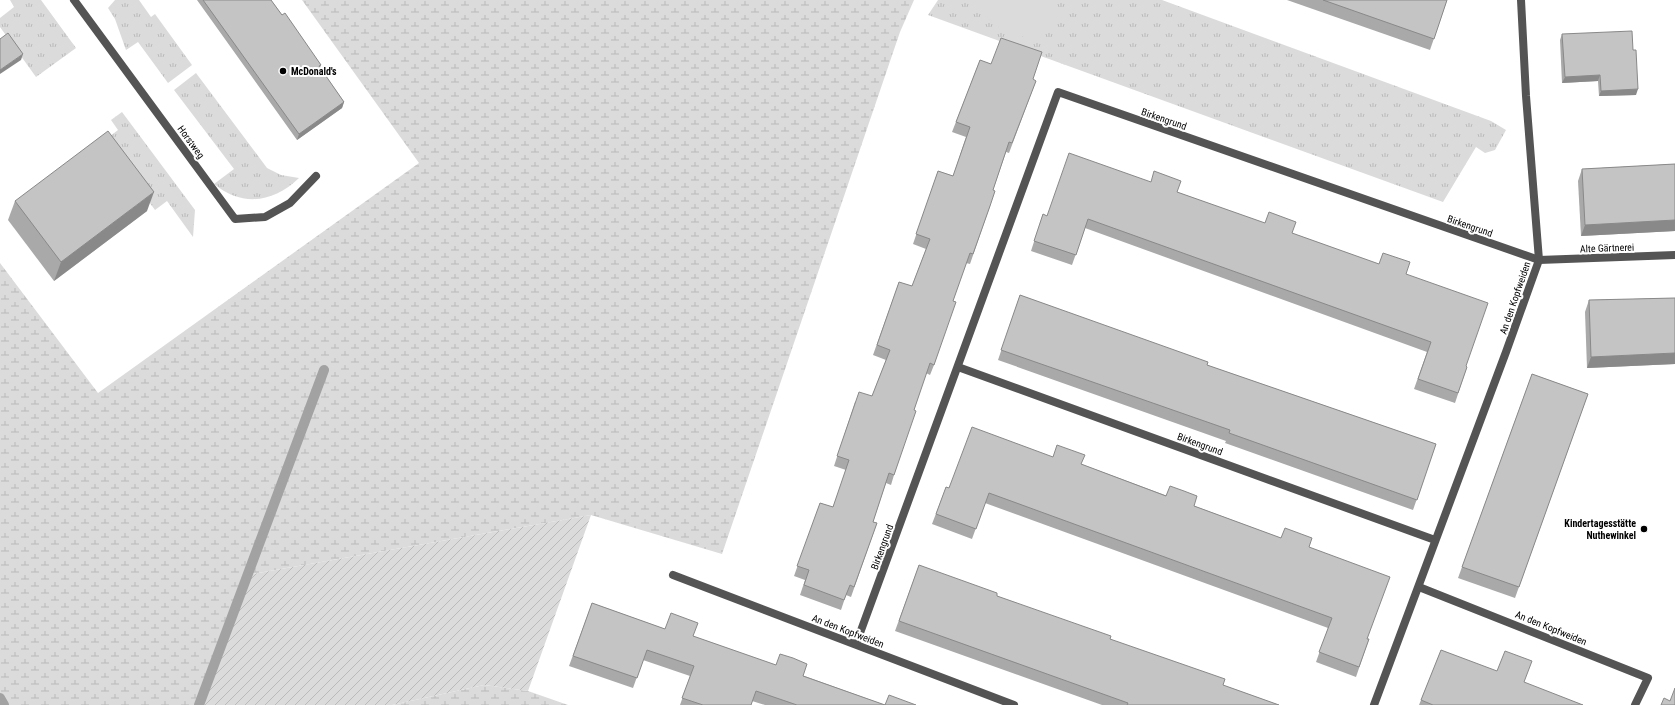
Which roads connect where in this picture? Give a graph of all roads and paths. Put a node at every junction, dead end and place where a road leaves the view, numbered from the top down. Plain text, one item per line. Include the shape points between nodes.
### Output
1 (74, 0) edge
2 (1521, 0) edge
3 (316, 176) dead end
4 (1675, 255) edge
5 (1539, 260) junction
6 (958, 367) junction
7 (1435, 540) junction
8 (674, 575) dead end
9 (1419, 587) junction
10 (856, 644) junction
11 (1014, 705) edge
12 (1374, 705) edge
13 (1635, 705) edge

1 - 3 street, Horstweg via 235,219 265,217 290,203
2 - 5 street, An den Kopfweiden
4 - 5 street, Alte Gärtnerei
5 - 6 street, Birkengrund via 1058,92
5 - 7 street, An den Kopfweiden
6 - 7 street, Birkengrund
6 - 10 street, Birkengrund
7 - 9 street, An den Kopfweiden
8 - 10 street, An den Kopfweiden
9 - 12 street, An den Kopfweiden
9 - 13 street, An den Kopfweiden via 1648,678
10 - 11 street, An den Kopfweiden

